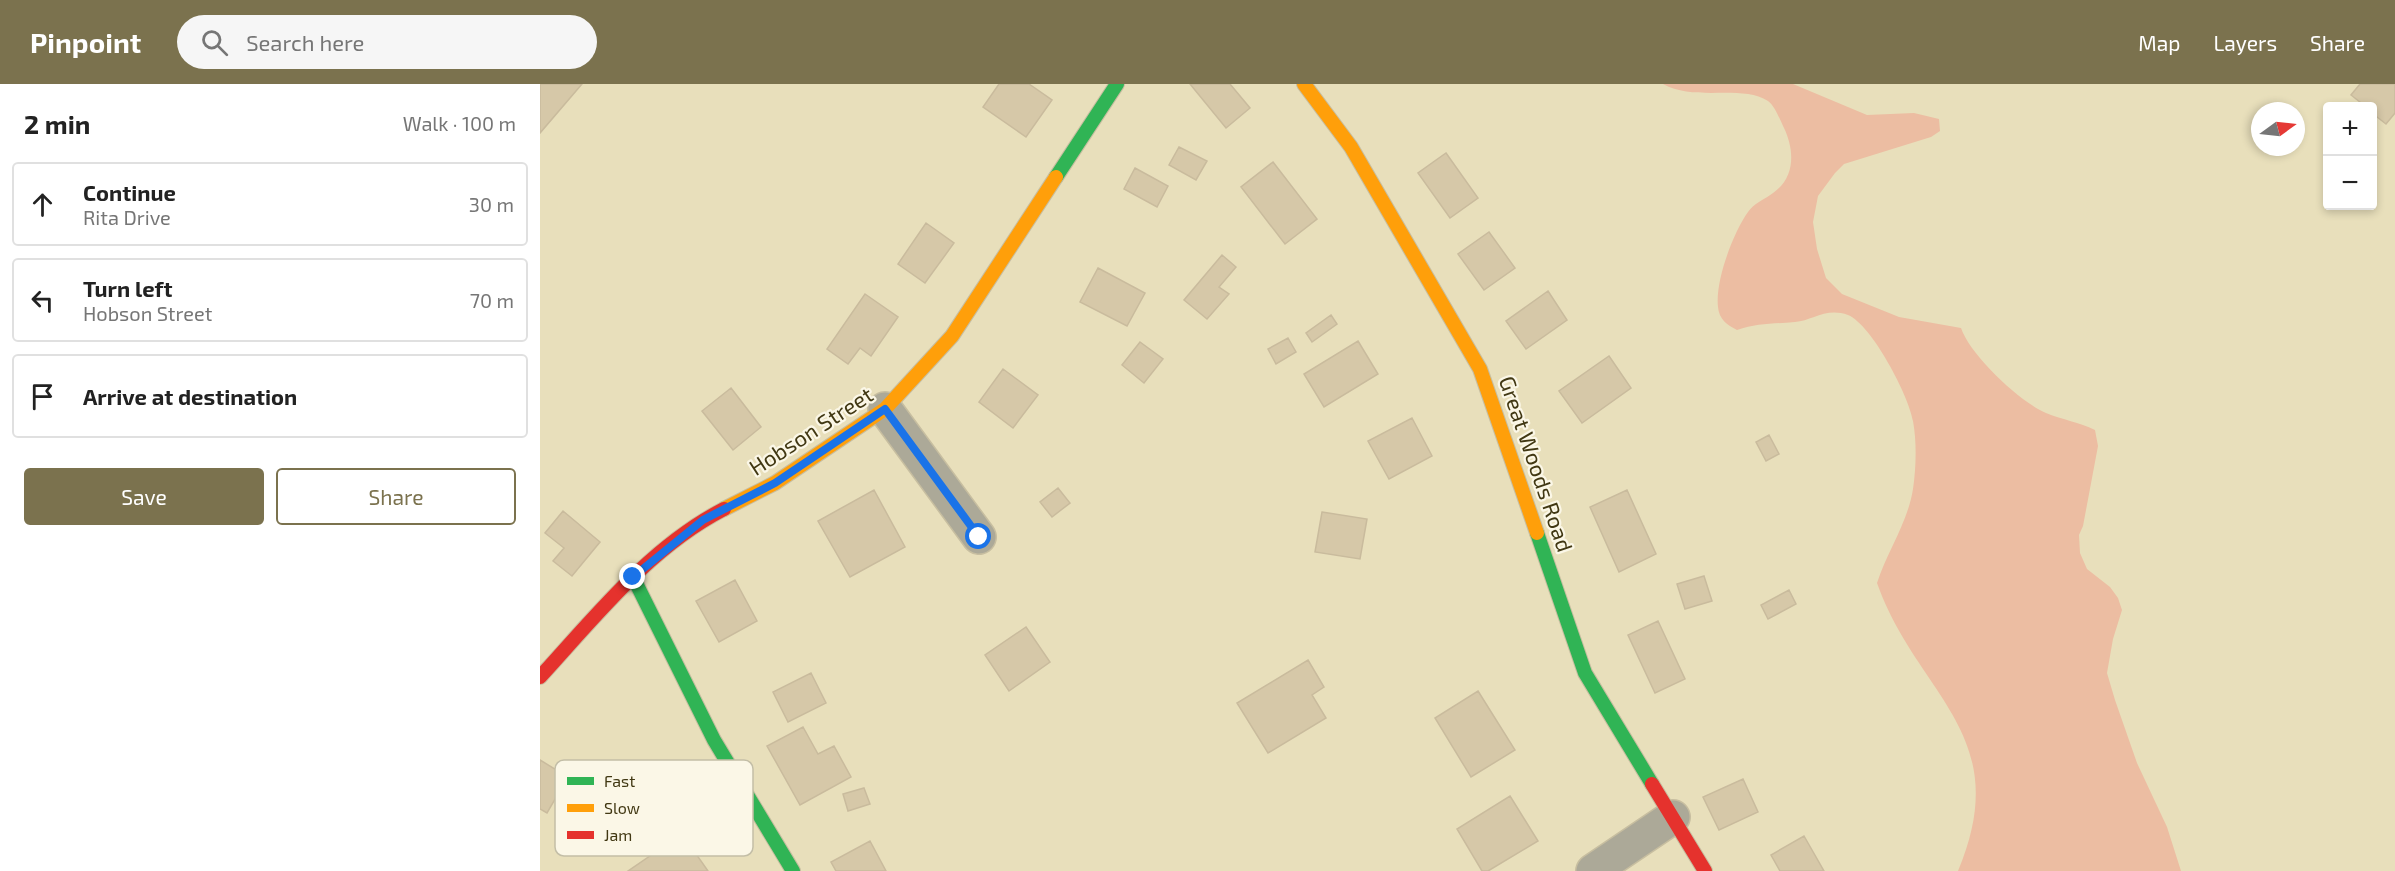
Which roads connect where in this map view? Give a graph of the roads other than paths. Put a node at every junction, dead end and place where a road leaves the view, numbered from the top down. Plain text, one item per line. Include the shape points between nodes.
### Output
1 (1117, 84) edge
2 (1304, 84) edge
3 (885, 409) junction
4 (979, 537) dead end
5 (633, 577) junction
6 (540, 677) edge
7 (726, 760) edge
8 (753, 805) edge
9 (1673, 818) junction
10 (793, 871) edge
11 (1593, 871) edge
12 (1705, 871) edge

1 - 3 street, Hobson Street via 952,336
2 - 9 street, Great Woods Road via 1351,147 1480,369 1585,673
3 - 4 street
3 - 5 street, Hobson Street via 775,483 703,520
5 - 6 street, Hobson Street
5 - 7 street
8 - 10 street
9 - 11 street
9 - 12 street, Great Woods Road

